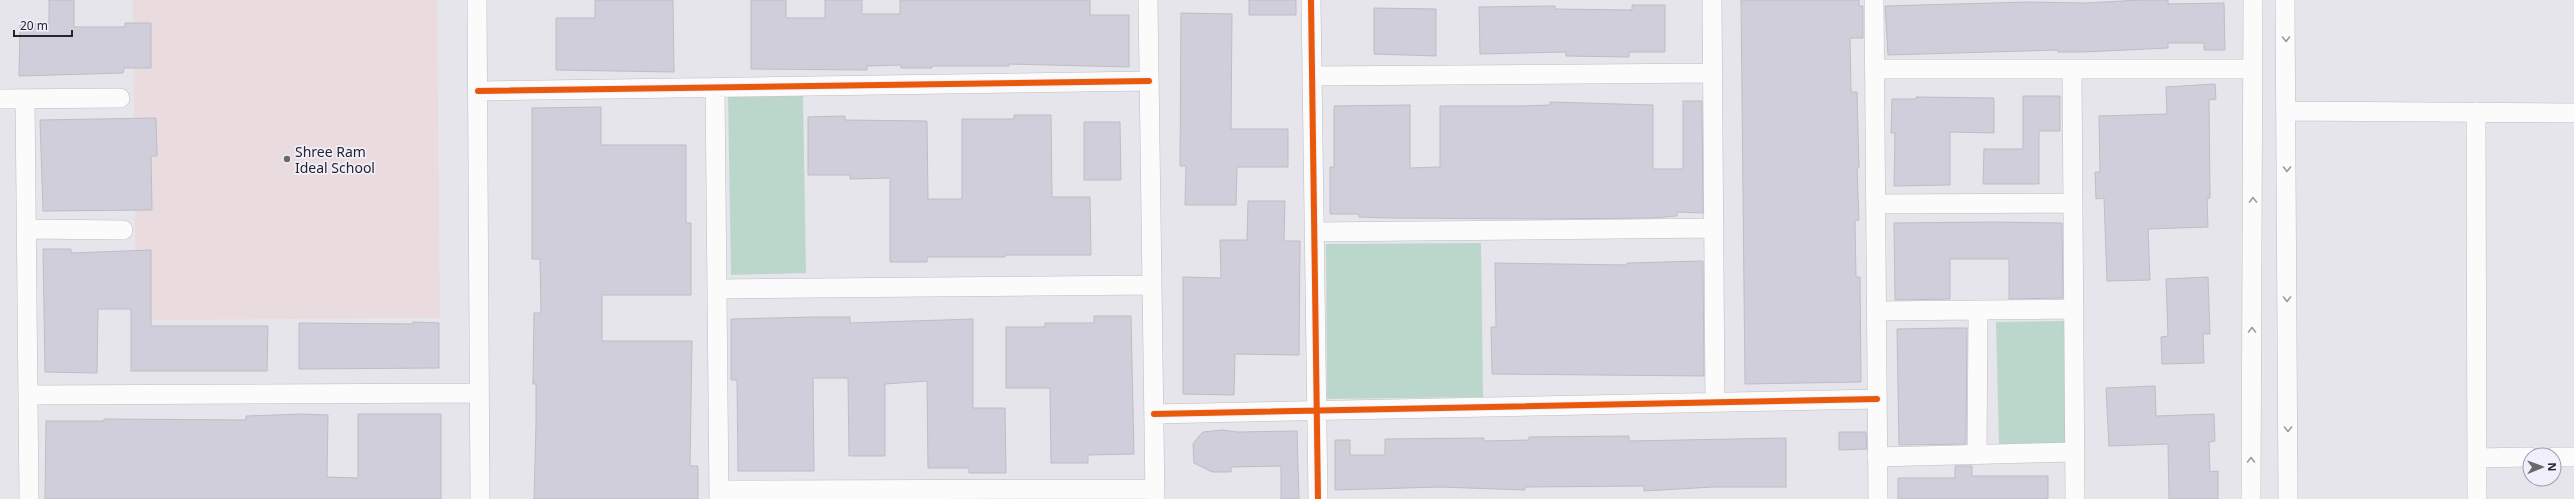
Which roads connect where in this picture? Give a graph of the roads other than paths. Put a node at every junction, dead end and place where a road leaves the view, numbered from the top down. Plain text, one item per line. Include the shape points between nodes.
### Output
1 (477, 0) edge
2 (1148, 0) edge
3 (1311, 0) edge
4 (1712, 0) edge
5 (1874, 0) edge
6 (2253, 0) edge
7 (2285, 0) edge
8 (2253, 68) junction
9 (1874, 69) junction
10 (2072, 69) junction
11 (1713, 73) junction
12 (1312, 76) junction
13 (1149, 81) junction
14 (715, 87) junction
15 (478, 91) junction
16 (120, 98) dead end
17 (0, 99) edge
18 (25, 99) junction
19 (2286, 111) junction
20 (2476, 112) junction
21 (2574, 112) edge
22 (2073, 203) junction
23 (1876, 204) junction
24 (1714, 228) junction
25 (26, 229) junction
26 (123, 230) dead end
27 (1314, 232) junction
28 (1152, 285) junction
29 (717, 289) junction
30 (2074, 309) junction
31 (1978, 310) junction
32 (1876, 311) junction
33 (479, 393) junction
34 (28, 395) junction
35 (1877, 400) junction
36 (1715, 403) junction
37 (1317, 411) junction
38 (1154, 414) junction
39 (2075, 452) junction
40 (1977, 454) junction
41 (1877, 457) junction
42 (2574, 457) edge
43 (2477, 458) junction
44 (2522, 458) edge
45 (2562, 458) edge
46 (934, 494) edge
47 (1155, 494) edge
48 (719, 495) edge
49 (29, 499) edge
50 (480, 499) edge
51 (1318, 499) edge
52 (1878, 499) edge
53 (2075, 499) edge
54 (2251, 499) edge
55 (2288, 499) edge
56 (2477, 499) edge

1 - 15 street
2 - 13 street
3 - 12 street
4 - 11 street
5 - 9 street
6 - 8 street
7 -> 19 street
8 - 10 street
54 -> 8 street
9 - 10 street
9 - 23 street
10 - 22 street
11 - 12 street
11 - 24 street
12 - 27 street
13 - 14 street
13 - 28 street
14 - 15 street
14 - 29 street
15 - 33 street
16 - 18 street
17 - 18 street
18 - 25 street
19 - 20 street
19 -> 55 street
20 - 21 street
20 - 43 street
22 - 23 street
22 - 30 street
23 - 32 street
24 - 27 street
24 - 36 street
25 - 26 street
25 - 34 street
27 - 37 street
28 - 29 street
28 - 38 street
29 - 48 street
30 - 31 street
30 - 39 street
31 - 32 street
31 - 40 street
32 - 35 street
33 - 34 street
33 - 50 street
34 - 49 street
35 - 36 street
35 - 41 street
36 - 37 street
37 - 38 street
37 - 51 street
38 - 47 street
39 - 40 street
39 - 53 street
40 - 41 street
41 - 52 street
42 - 45 street
43 - 44 street
43 - 56 street
46 - 47 street
46 - 48 street

